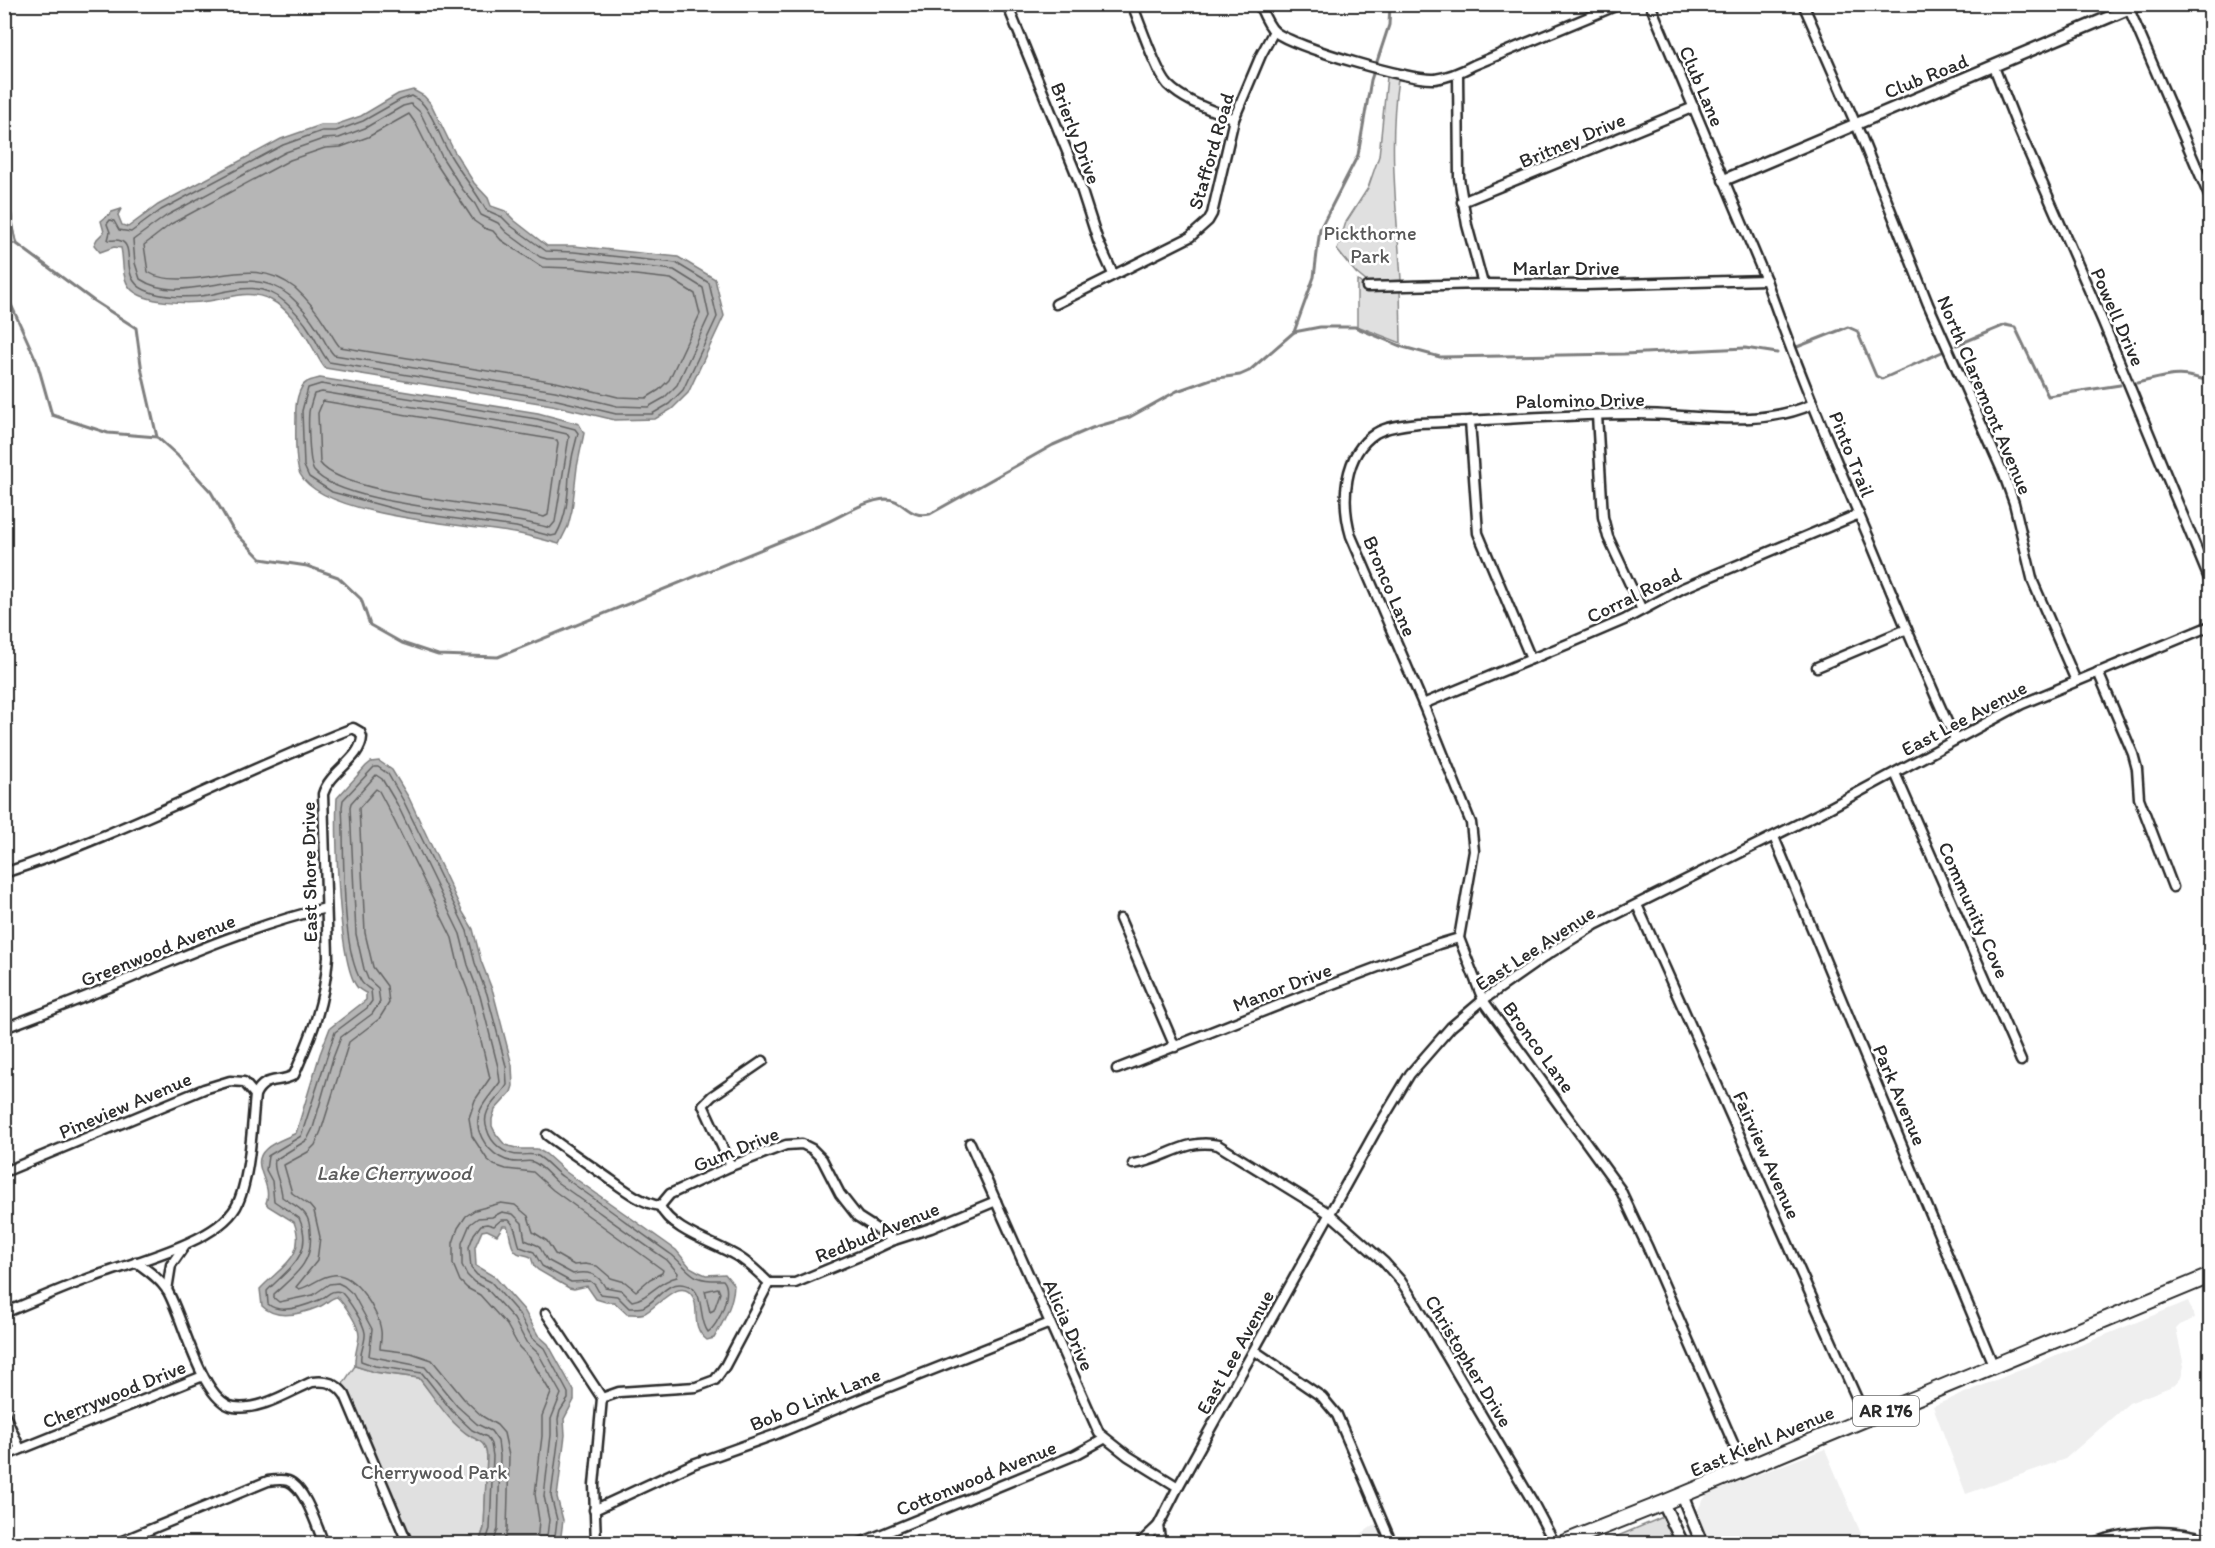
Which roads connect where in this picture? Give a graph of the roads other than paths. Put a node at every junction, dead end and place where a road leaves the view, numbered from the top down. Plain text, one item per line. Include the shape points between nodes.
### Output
1 (1007, 4) edge
2 (1132, 4) edge
3 (1259, 4) edge
4 (1620, 4) edge
5 (1650, 4) edge
6 (1803, 4) edge
7 (2135, 7) edge
8 (1274, 31) junction
9 (1994, 67) junction
10 (1458, 74) junction
11 (1694, 107) junction
12 (1234, 119) junction
13 (1856, 124) junction
14 (1724, 180) junction
15 (2211, 198) edge
16 (1462, 202) junction
17 (1113, 274) junction
18 (1766, 280) junction
19 (1483, 284) junction
20 (1367, 287) dead end
21 (1056, 304) dead end
22 (1813, 404) junction
23 (1597, 415) junction
24 (1470, 421) junction
25 (1356, 455) joint
26 (1859, 514) junction
27 (2211, 581) edge
28 (1642, 610) junction
29 (2211, 626) edge
30 (1907, 629) junction
31 (1531, 659) junction
32 (1817, 667) dead end
33 (2098, 672) junction
34 (2076, 681) junction
35 (1423, 704) junction
36 (1955, 739) junction
37 (1895, 773) junction
38 (1774, 837) junction
39 (4, 873) edge
40 (2173, 887) dead end
41 (1637, 905) junction
42 (326, 908) junction
43 (1120, 919) dead end
44 (1459, 938) junction
45 (1484, 1000) junction
46 (4, 1028) edge
47 (1175, 1047) junction
48 (763, 1061) dead end
49 (2021, 1061) dead end
50 (1118, 1069) dead end
51 (255, 1095) junction
52 (547, 1135) dead end
53 (970, 1143) dead end
54 (1133, 1164) dead end
55 (731, 1166) junction
56 (4, 1172) edge
57 (996, 1201) junction
58 (660, 1206) junction
59 (1330, 1214) junction
60 (894, 1240) junction
61 (186, 1244) junction
62 (135, 1262) junction
63 (2211, 1276) edge
64 (769, 1283) junction
65 (168, 1291) junction
66 (4, 1313) edge
67 (546, 1313) dead end
68 (1050, 1323) junction
69 (1255, 1352) junction
70 (1994, 1366) junction
71 (203, 1376) junction
72 (602, 1398) junction
73 (4, 1413) edge
74 (1866, 1419) junction
75 (1104, 1439) junction
76 (20, 1449) junction
77 (4, 1456) edge
78 (1744, 1468) junction
79 (1178, 1487) junction
80 (1682, 1495) junction
81 (1663, 1503) junction
82 (594, 1510) junction
83 (1158, 1526) junction
84 (2211, 1540) edge
85 (115, 1544) edge
86 (324, 1544) edge
87 (408, 1544) edge
88 (596, 1544) edge
89 (858, 1544) edge
90 (1139, 1544) edge
91 (1161, 1544) edge
92 (1392, 1544) edge
93 (1555, 1544) edge
94 (1560, 1544) edge
95 (1683, 1544) edge
96 (1702, 1544) edge
97 (2090, 1544) edge

1 - 17 street, Brierly Drive
2 - 12 street via 1168,85
3 - 8 street
4 - 10 street
5 - 11 street, Club Lane
6 - 13 street, North Claremont Avenue
7 - 9 street, Club Road
7 - 15 street
8 - 10 street via 1308,47 1416,78
8 - 12 street, Stafford Road
9 - 13 street, Club Road
9 - 27 street, Powell Drive
10 - 16 street
11 - 14 street, Club Lane
11 - 16 street, Britney Drive
12 - 17 street, Stafford Road via 1208,221 1190,237
13 - 14 street, Club Road
13 - 34 street, North Claremont Avenue via 1928,304 2004,475 2033,582
14 - 18 street, Pinto Trail
16 - 19 street
17 - 21 street, Stafford Road
18 - 19 street, Marlar Drive
18 - 22 street, Pinto Trail
19 - 20 street, Marlar Drive
22 - 23 street, Palomino Drive via 1795,412 1754,418
22 - 26 street, Pinto Trail
23 - 24 street, Palomino Drive
23 - 28 street via 1608,537
24 - 25 street, Palomino Drive via 1418,423 1384,430 1366,442
24 - 31 street via 1478,532
25 - 35 street, Bronco Lane via 1347,481 1348,527
26 - 28 street, Corral Road via 1683,588
26 - 30 street, Pinto Trail
28 - 31 street, Corral Road
29 - 33 street, East Lee Avenue
30 - 32 street
30 - 36 street, Pinto Trail
31 - 35 street, Corral Road
33 - 34 street, East Lee Avenue
33 - 40 street via 2133,754 2139,798
34 - 36 street, East Lee Avenue
35 - 44 street, Bronco Lane via 1468,813 1474,839
36 - 37 street, East Lee Avenue
37 - 38 street, East Lee Avenue
37 - 49 street, Community Cove
38 - 41 street, East Lee Avenue
38 - 70 street, Park Avenue
39 - 42 street, East Shore Drive via 353,728 360,732 362,743 331,777 323,794
41 - 45 street, East Lee Avenue via 1571,939
41 - 74 street, Fairview Avenue
42 - 46 street, Greenwood Avenue via 206,946
42 - 51 street, East Shore Drive via 326,982 315,1026 294,1075 266,1082
43 - 47 street
44 - 45 street, Bronco Lane
44 - 47 street, Manor Drive
45 - 59 street, East Lee Avenue via 1451,1027 1410,1074
45 - 78 street, Bronco Lane via 1620,1189
47 - 50 street, Manor Drive
48 - 55 street via 703,1105
51 - 56 street, Pineview Avenue via 244,1082 230,1081
51 - 61 street via 243,1190 237,1204 228,1218
52 - 58 street via 626,1191
53 - 57 street, Alicia Drive
54 - 59 street, Christopher Drive via 1147,1163 1184,1146 1218,1145
55 - 58 street, Gum Drive via 670,1194
55 - 60 street, Gum Drive via 786,1145 802,1144 822,1159 840,1194 858,1217
57 - 60 street, Redbud Avenue
57 - 68 street, Alicia Drive
58 - 64 street via 686,1230 742,1259
59 - 69 street, East Lee Avenue
59 - 93 street, Christopher Drive via 1400,1280
60 - 64 street, Redbud Avenue via 795,1283
61 - 62 street
61 - 65 street via 171,1265
62 - 65 street
62 - 66 street
63 - 70 main road, East Kiehl Avenue / AR 176
64 - 72 street via 716,1380 696,1387 619,1392
65 - 71 street
67 - 72 street
68 - 75 street, Alicia Drive
68 - 82 street, Bob O Link Lane via 693,1464
69 - 79 street, East Lee Avenue
69 - 92 street via 1322,1397 1337,1414
70 - 74 main road, East Kiehl Avenue / AR 176
71 - 76 street, Cherrywood Drive
71 - 87 street via 214,1395 235,1407 258,1405 312,1382 333,1383 345,1395
72 - 82 street
73 - 76 street
74 - 78 main road, East Kiehl Avenue / AR 176
75 - 79 street, Alicia Drive
75 - 89 street, Cottonwood Avenue via 1076,1455
76 - 77 street, Cherrywood Drive
78 - 80 main road, East Kiehl Avenue / AR 176
79 - 83 street, East Lee Avenue
80 - 81 main road, East Kiehl Avenue / AR 176
80 - 96 street
81 - 94 main road, East Kiehl Avenue / AR 176
81 - 95 street
82 - 88 street
83 - 90 street, East Lee Avenue
83 - 91 street
84 - 97 street via 2143,1532 2118,1534
85 - 86 street via 268,1481 286,1480 302,1493

